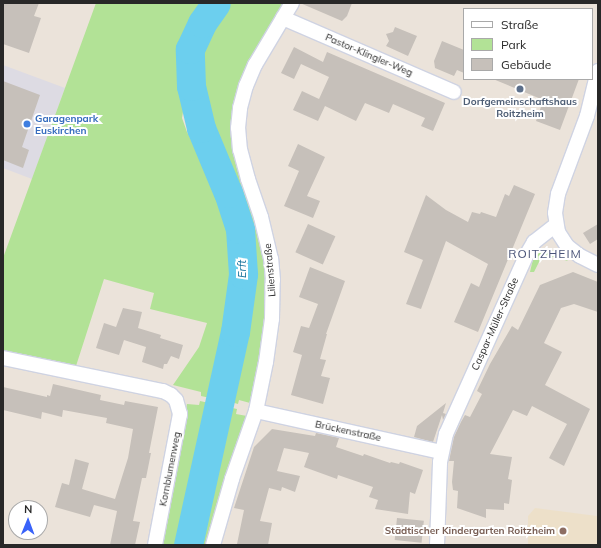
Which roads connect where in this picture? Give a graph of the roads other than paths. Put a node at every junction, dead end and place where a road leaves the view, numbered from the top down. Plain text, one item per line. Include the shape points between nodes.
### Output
1 (292, 3) edge
2 (283, 18) junction
3 (598, 71) edge
4 (454, 92) dead end
5 (593, 120) edge
6 (556, 225) junction
7 (598, 265) edge
8 (3, 358) edge
9 (256, 411) junction
10 (441, 452) junction
11 (155, 545) edge
12 (213, 545) edge
13 (437, 545) edge

1 - 2 street, Lilienstraße
2 - 4 street, Pastor-Klingler-Weg
2 - 9 street, Lilienstraße via 251,75 242,98 239,118 240,150 267,239 273,280 270,342
3 - 5 street
5 - 6 street via 558,194
6 - 7 street via 567,246
6 - 10 street, Caspar-Müller-Straße via 534,242 527,254 446,434
8 - 11 street, Kornblumenweg via 171,395 178,404 180,414
9 - 10 street, Brückenstraße
9 - 12 street, Lilienstraße via 232,479
10 - 13 street, Caspar-Müller-Straße

